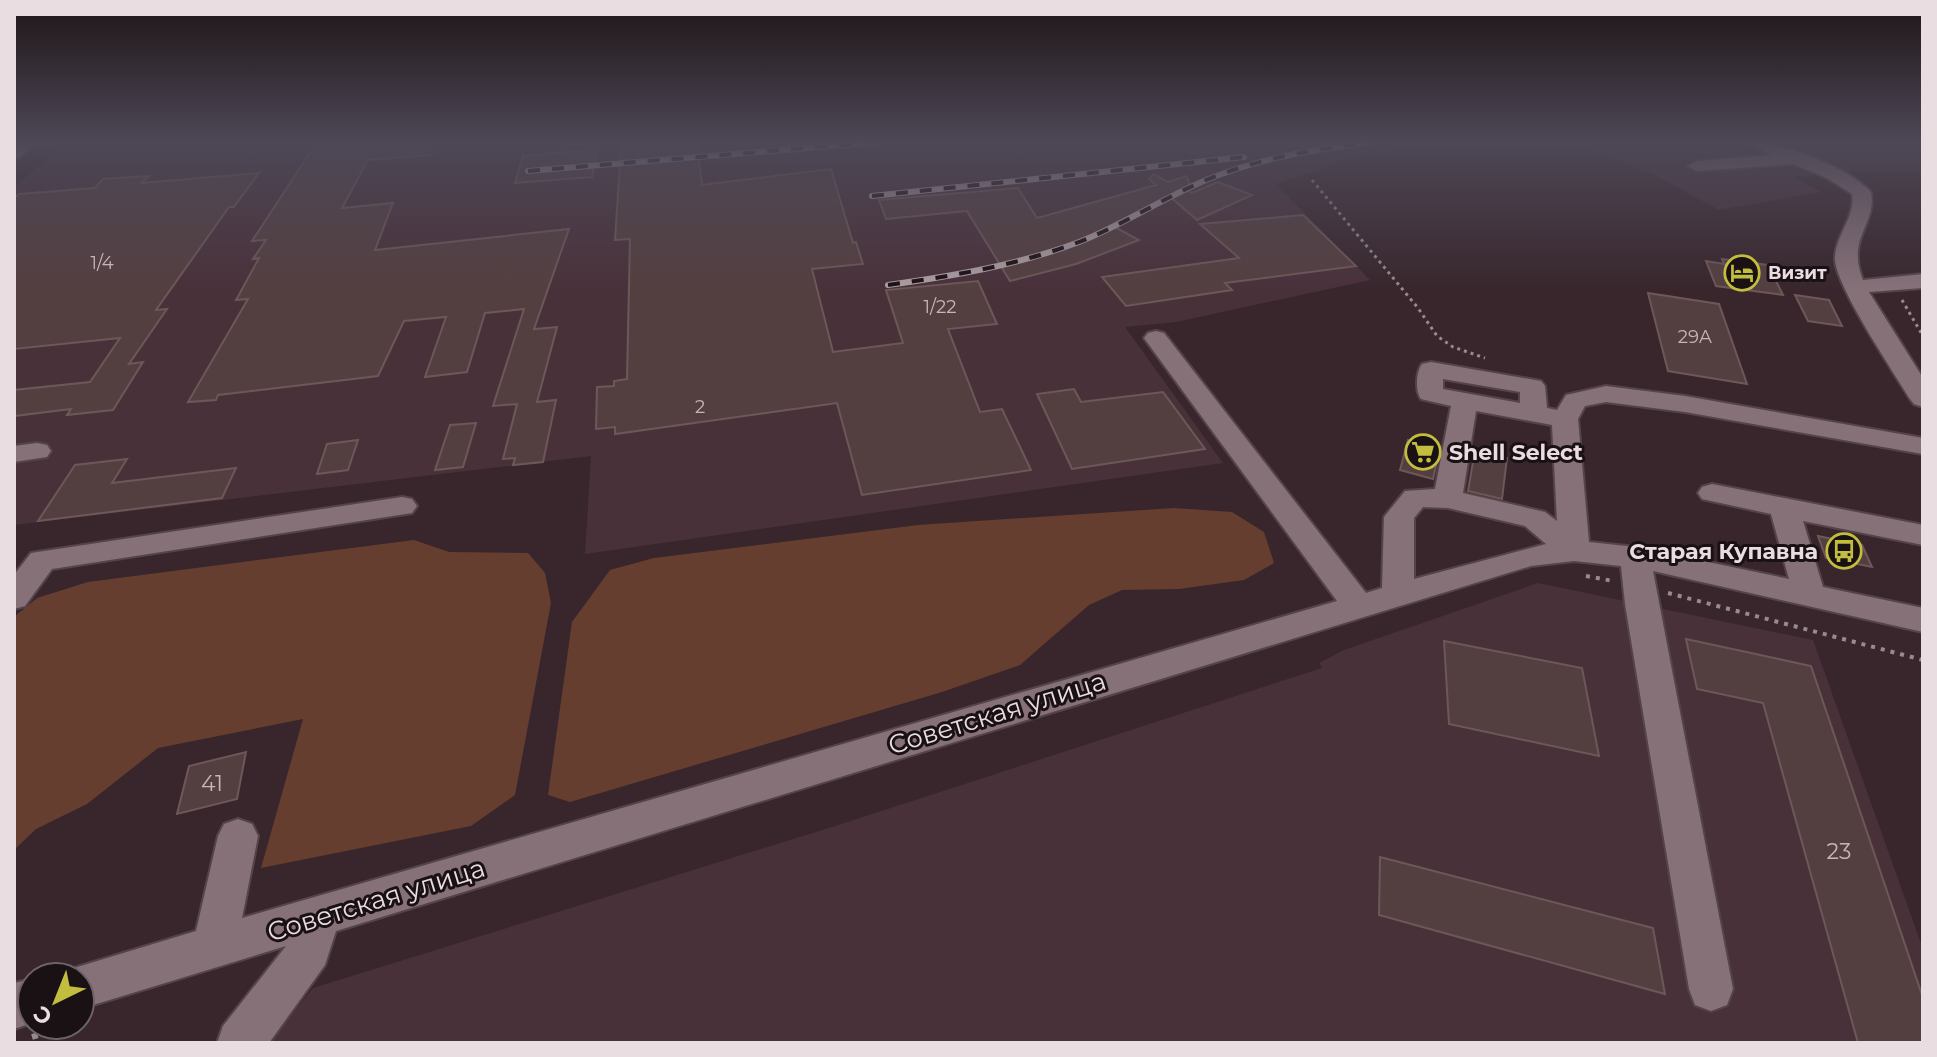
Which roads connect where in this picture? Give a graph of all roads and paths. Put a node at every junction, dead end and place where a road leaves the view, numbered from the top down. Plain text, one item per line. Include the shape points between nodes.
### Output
1 (1321, 191) edge
2 (1858, 191) edge
3 (1923, 281) edge
4 (1892, 284) junction
5 (1855, 287) junction
6 (1923, 336) edge
7 (1156, 338) dead end
8 (1488, 359) dead end
9 (1923, 399) edge
10 (1465, 401) junction
11 (1534, 414) junction
12 (1565, 419) junction
13 (1923, 446) edge
14 (1712, 493) dead end
15 (1448, 499) junction
16 (402, 506) dead end
17 (1784, 507) junction
18 (1923, 535) edge
19 (1574, 551) junction
20 (1638, 571) junction
21 (1398, 593) junction
22 (1809, 593) junction
23 (14, 598) edge
24 (1357, 605) junction
25 (1923, 620) edge
26 (1923, 660) edge
27 (238, 836) dead end
28 (318, 917) junction
29 (214, 948) junction
30 (96, 982) edge
31 (1711, 989) dead end
32 (240, 1043) edge

1 - 8 path via 1448,348
2 - 5 street via 1863,197 1845,254
3 - 4 street
4 - 5 street
4 - 6 path
5 - 9 street
7 - 24 street
10 - 11 street
10 - 11 street via 1430,394 1431,369 1532,386
10 - 15 street
11 - 12 street
12 - 13 street via 1575,400 1606,394
12 - 19 street
14 - 17 street
15 - 19 street via 1535,519
15 - 21 street via 1415,497 1399,517
16 - 23 street via 42,560
17 - 18 street
17 - 22 street
19 - 20 street, Советская улица
19 - 21 street, Советская улица via 1498,563
20 - 22 street, Советская улица
20 - 26 path
20 - 31 street
21 - 24 street, Советская улица
22 - 25 street, Советская улица
24 - 28 street, Советская улица
27 - 29 street
28 - 29 street, Советская улица
28 - 32 street via 310,950
29 - 30 street, Советская улица

